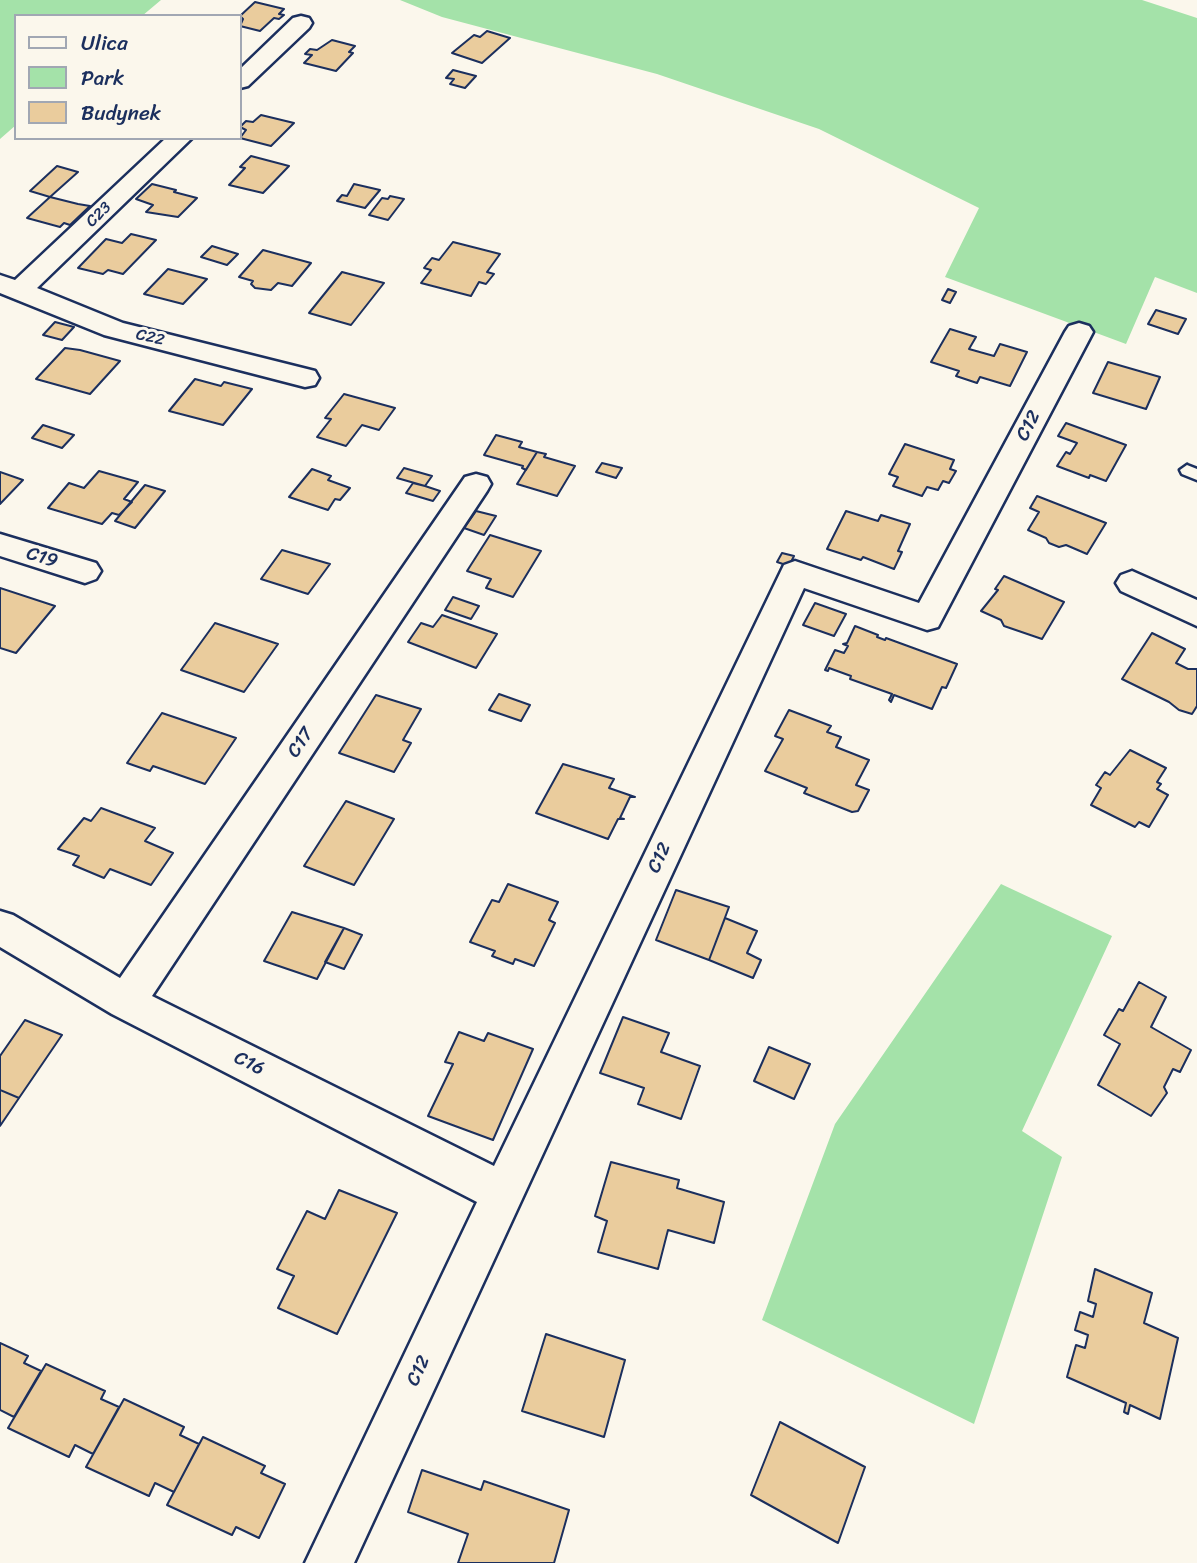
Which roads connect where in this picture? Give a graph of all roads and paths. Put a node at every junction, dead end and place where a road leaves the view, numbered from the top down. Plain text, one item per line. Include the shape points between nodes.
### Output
1 (301, 23) dead end
2 (242, 79) edge
3 (178, 140) edge
4 (10, 287) edge
5 (1079, 332) dead end
6 (305, 378) dead end
7 (476, 485) dead end
8 (0, 545) edge
9 (85, 571) dead end
10 (1132, 583) dead end
11 (1197, 614) edge
12 (0, 927) edge
13 (126, 1002) junction
14 (502, 1192) junction
15 (329, 1563) edge

1 - 2 street
3 - 4 street, C23
4 - 6 street, C22 via 114,329
5 - 14 street, C12 via 927,618 795,573
7 - 13 street, C17
8 - 9 street, C19
10 - 11 street
12 - 13 street, C16
13 - 14 street, C16
14 - 15 street, C12

